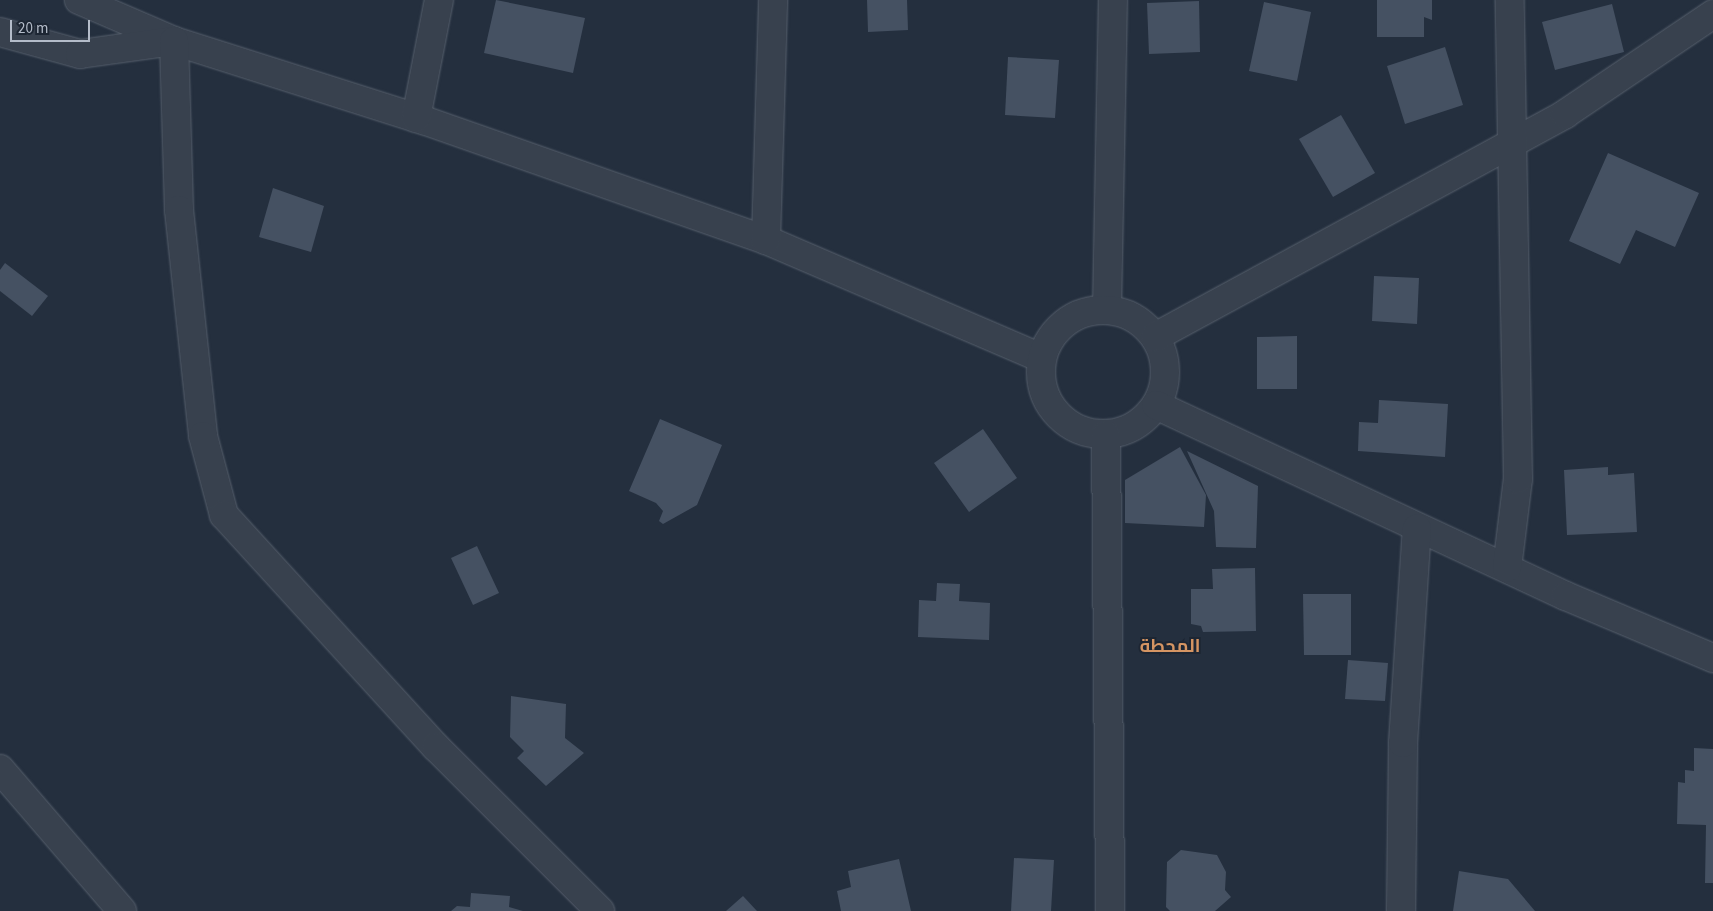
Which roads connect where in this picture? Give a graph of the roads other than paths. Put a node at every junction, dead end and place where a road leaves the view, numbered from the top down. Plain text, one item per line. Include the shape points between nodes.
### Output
1 (80, 0) edge
2 (439, 0) edge
3 (773, 0) edge
4 (1113, 0) edge
5 (1510, 0) edge
6 (1713, 14) edge
7 (0, 32) edge
8 (174, 41) junction
9 (416, 118) junction
10 (1512, 139) junction
11 (766, 240) junction
12 (1107, 309) junction
13 (1155, 337) junction
14 (1041, 358) junction
15 (1156, 405) junction
16 (1106, 435) junction
17 (1417, 528) junction
18 (1507, 568) junction
19 (1713, 658) edge
20 (0, 769) edge
21 (122, 911) edge
22 (600, 911) edge
23 (1110, 911) edge
24 (1401, 911) edge

1 - 8 street
2 - 9 street
3 - 11 street
4 - 12 street
5 - 10 street
6 - 10 street via 1565,114
7 - 8 street via 80,54
8 - 9 street
8 - 22 street via 180,220 203,436 224,515 436,748
9 - 11 street
10 - 13 street via 1412,199
10 - 18 street via 1518,479
11 - 14 street
12 - 13 street via 1134,317
12 - 14 street via 1085,311 1065,321 1050,338
13 - 15 street via 1164,358 1165,382
14 - 16 street via 1040,382 1048,403 1063,421 1083,432
15 - 16 street via 1126,430
15 - 17 street
16 - 23 street
17 - 18 street
17 - 24 street via 1403,743
18 - 19 street
20 - 21 street

